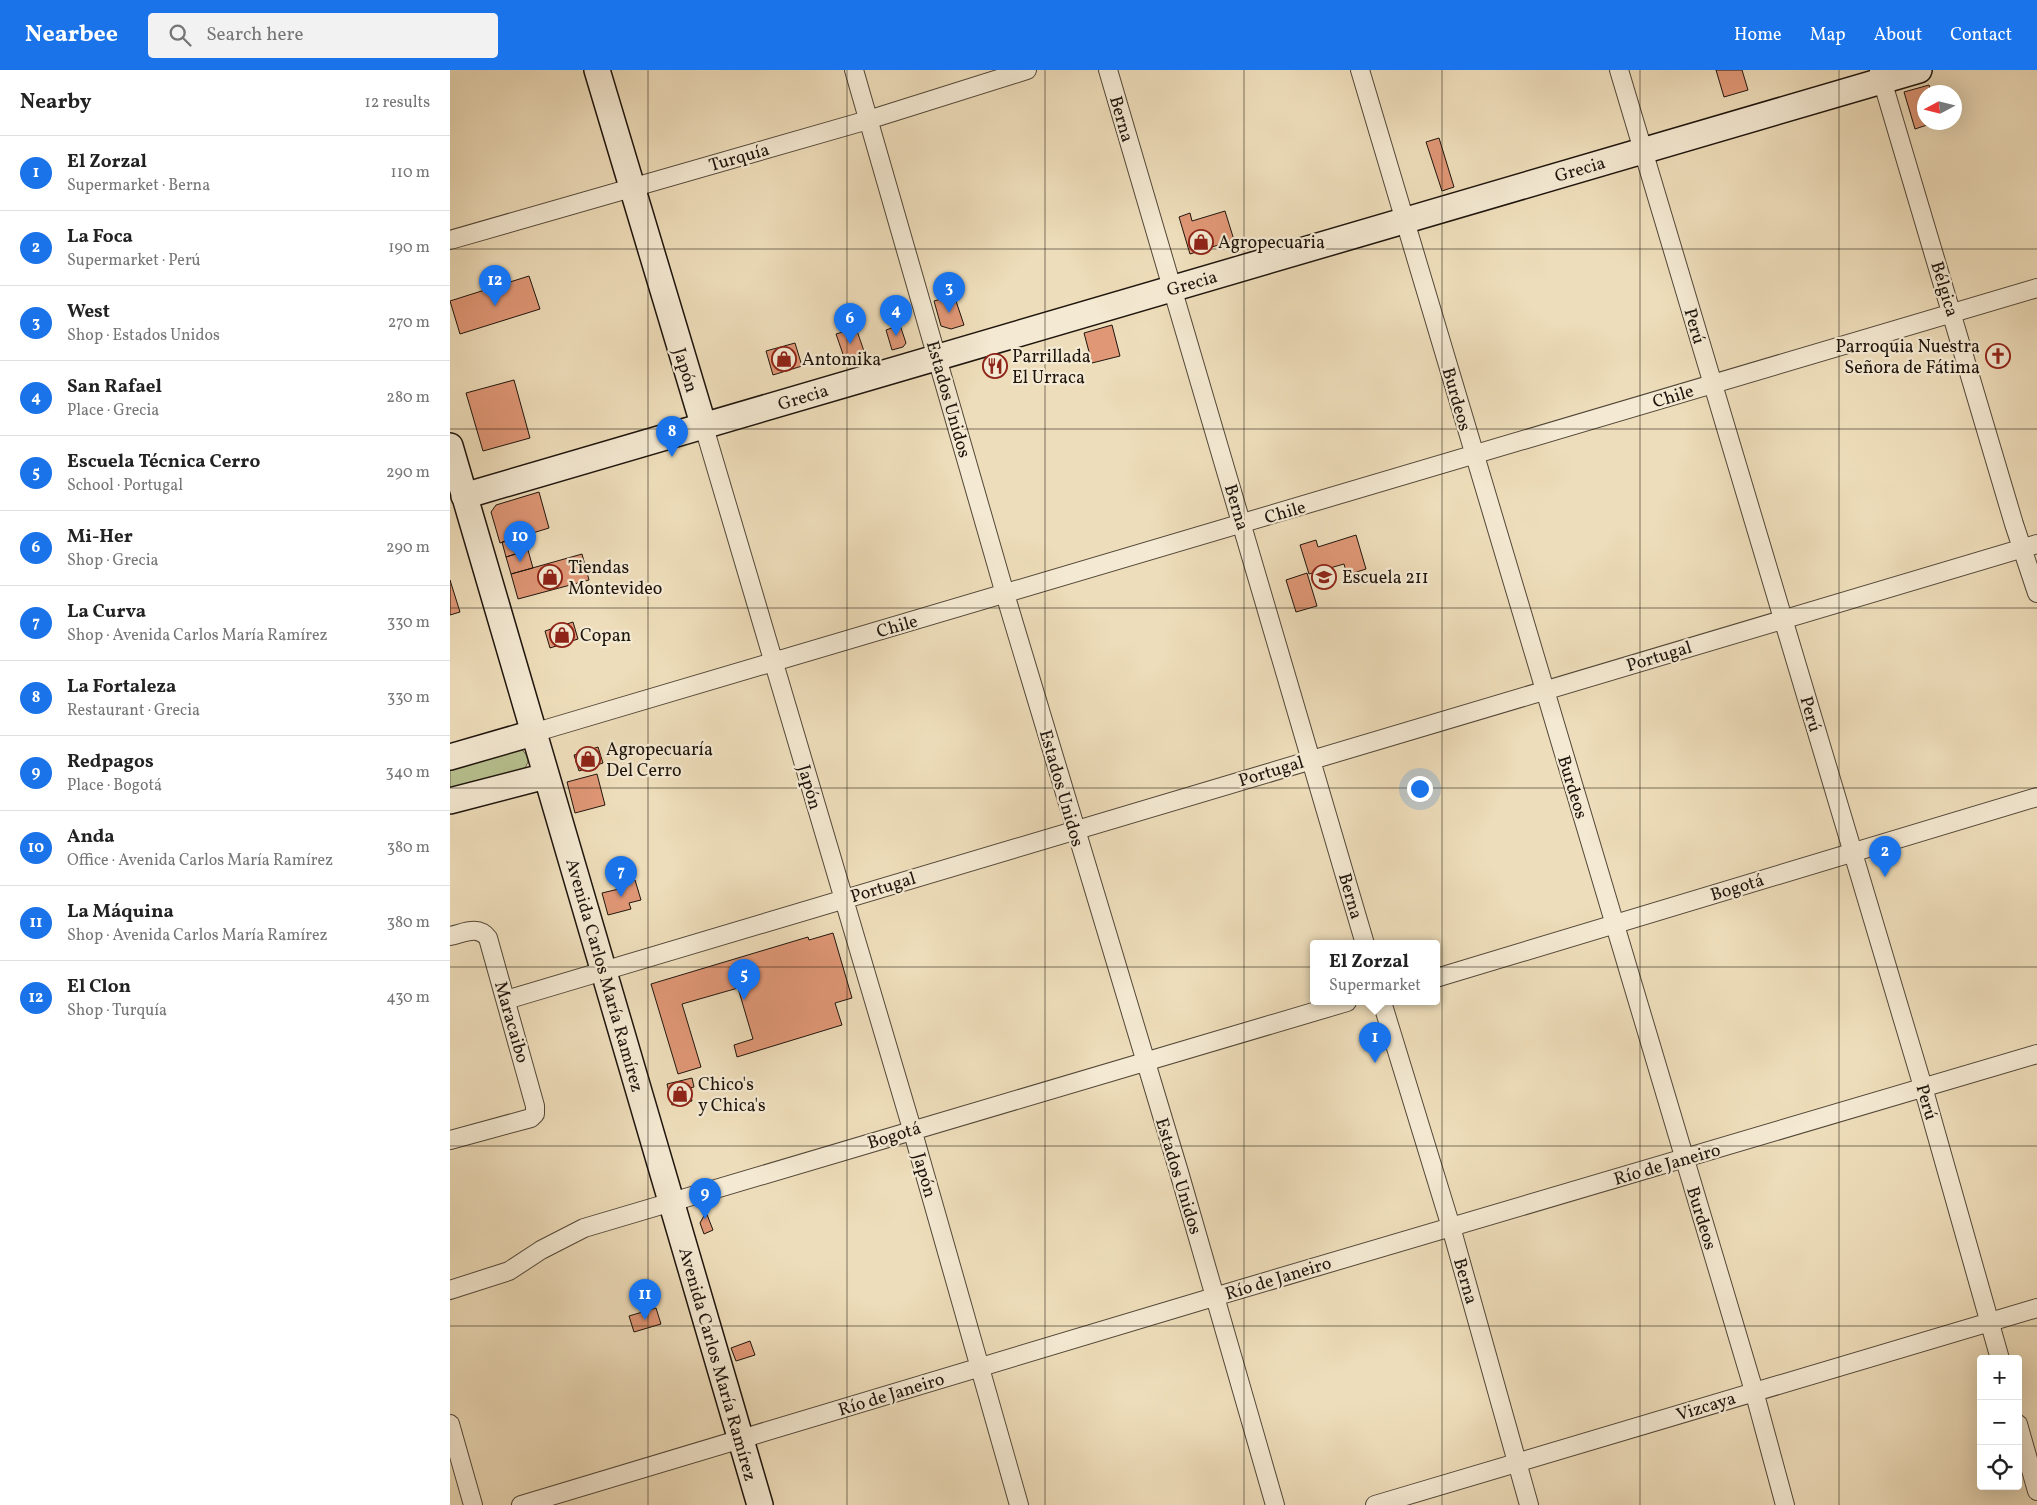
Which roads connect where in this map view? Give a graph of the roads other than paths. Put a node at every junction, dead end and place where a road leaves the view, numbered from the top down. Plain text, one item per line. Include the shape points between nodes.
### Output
1 (597, 70) edge
2 (854, 70) edge
3 (1028, 70) edge
4 (1108, 70) edge
5 (1360, 70) edge
6 (1619, 70) edge
7 (1919, 70) edge
8 (1880, 75) edge
9 (868, 120) junction
10 (1643, 150) junction
11 (632, 188) junction
12 (1405, 221) junction
13 (450, 240) edge
14 (2037, 288) edge
15 (1172, 289) junction
16 (1952, 313) junction
17 (937, 358) junction
18 (1712, 385) junction
19 (704, 427) junction
20 (450, 446) edge
21 (1474, 456) junction
22 (464, 496) junction
23 (1242, 524) junction
24 (2030, 546) edge
25 (2037, 593) edge
26 (1005, 594) junction
27 (1784, 618) junction
28 (774, 662) junction
29 (1544, 690) junction
30 (533, 733) junction
31 (450, 757) edge
32 (1311, 759) junction
33 (546, 776) junction
34 (2037, 797) edge
35 (450, 801) edge
36 (1074, 830) junction
37 (1853, 851) junction
38 (842, 899) junction
39 (1614, 924) junction
40 (450, 936) edge
41 (1364, 940) edge
42 (604, 970) junction
43 (1440, 977) edge
44 (506, 1000) junction
45 (1336, 1005) edge
46 (1383, 1005) edge
47 (2037, 1054) edge
48 (1144, 1060) junction
49 (1923, 1087) junction
50 (912, 1129) junction
51 (450, 1140) edge
52 (1684, 1159) junction
53 (671, 1201) junction
54 (1451, 1227) junction
55 (450, 1290) edge
56 (1214, 1297) junction
57 (2037, 1308) edge
58 (1990, 1321) junction
59 (1999, 1355) edge
60 (980, 1368) junction
61 (1754, 1391) junction
62 (450, 1424) edge
63 (2022, 1438) edge
64 (740, 1439) junction
65 (1517, 1462) junction
66 (2037, 1491) edge
67 (473, 1505) edge
68 (521, 1505) edge
69 (760, 1505) edge
70 (1020, 1505) edge
71 (1275, 1505) edge
72 (1375, 1505) edge
73 (1529, 1505) edge
74 (1785, 1505) edge

1 - 11 street, Japón
2 - 9 street, Estados Unidos
3 - 9 street, Turquía
4 - 15 street, Berna
5 - 12 street, Burdeos
6 - 10 street, Perú
7 - 8 street, Grecia
8 - 10 street, Grecia
8 - 16 street, Bélgica
9 - 11 street, Turquía
9 - 17 street, Estados Unidos
10 - 12 street, Grecia
10 - 18 street, Perú
11 - 13 street, Turquía
11 - 19 street, Japón
12 - 15 street, Grecia
12 - 21 street, Burdeos
14 - 16 street, Chile
15 - 17 street, Grecia
15 - 23 street, Berna
16 - 18 street, Chile
16 - 24 street, Bélgica via 2014,524
17 - 19 street, Grecia
17 - 26 street, Estados Unidos
18 - 21 street, Chile
18 - 27 street, Perú
19 - 22 street, Grecia
19 - 28 street, Japón
20 - 22 street, Avenida Carlos María Ramírez
21 - 23 street, Chile
21 - 29 street, Burdeos
22 - 30 street, Avenida Carlos María Ramírez
23 - 26 street, Chile
23 - 32 street, Berna
24 - 25 street, Bélgica
24 - 27 street, Portugal
26 - 28 street, Chile
26 - 36 street, Estados Unidos
27 - 29 street, Portugal
27 - 37 street, Perú
28 - 30 street, Chile
28 - 38 street, Japón
29 - 32 street, Portugal
29 - 39 street, Burdeos
30 - 31 street
30 - 33 street, Avenida Carlos María Ramírez
32 - 36 street, Portugal
32 - 41 street, Berna
33 - 35 street
33 - 42 street, Avenida Carlos María Ramírez
34 - 37 street, Bogotá
36 - 38 street, Portugal
36 - 48 street, Estados Unidos
37 - 39 street, Bogotá
37 - 49 street, Perú
38 - 42 street, Portugal
38 - 50 street, Japón
39 - 43 street, Bogotá
39 - 52 street, Burdeos
40 - 44 street, Maracaibo via 477,929 484,932
42 - 44 street, Portugal
42 - 53 street, Avenida Carlos María Ramírez
44 - 51 street, Maracaibo via 536,1114
45 - 48 street, Bogotá
46 - 54 street, Berna
47 - 49 street, Río de Janeiro
48 - 50 street, Bogotá
48 - 56 street, Estados Unidos
49 - 52 street, Río de Janeiro
49 - 58 street, Perú
50 - 53 street, Bogotá
50 - 60 street, Japón
52 - 54 street, Río de Janeiro
52 - 61 street, Burdeos
53 - 55 street, Bogotá via 584,1228 509,1271
53 - 64 street, Avenida Carlos María Ramírez
54 - 56 street, Río de Janeiro
54 - 65 street, Berna
56 - 60 street, Río de Janeiro
56 - 71 street, Estados Unidos
57 - 58 street, Vizcaya
58 - 59 street, Perú
58 - 61 street, Vizcaya
60 - 64 street, Río de Janeiro
60 - 70 street, Japón
61 - 65 street, Vizcaya
61 - 74 street, Burdeos
62 - 67 street
63 - 66 street
64 - 68 street, Río de Janeiro
64 - 69 street, Avenida Carlos María Ramírez
65 - 72 street, Vizcaya
65 - 73 street, Berna

